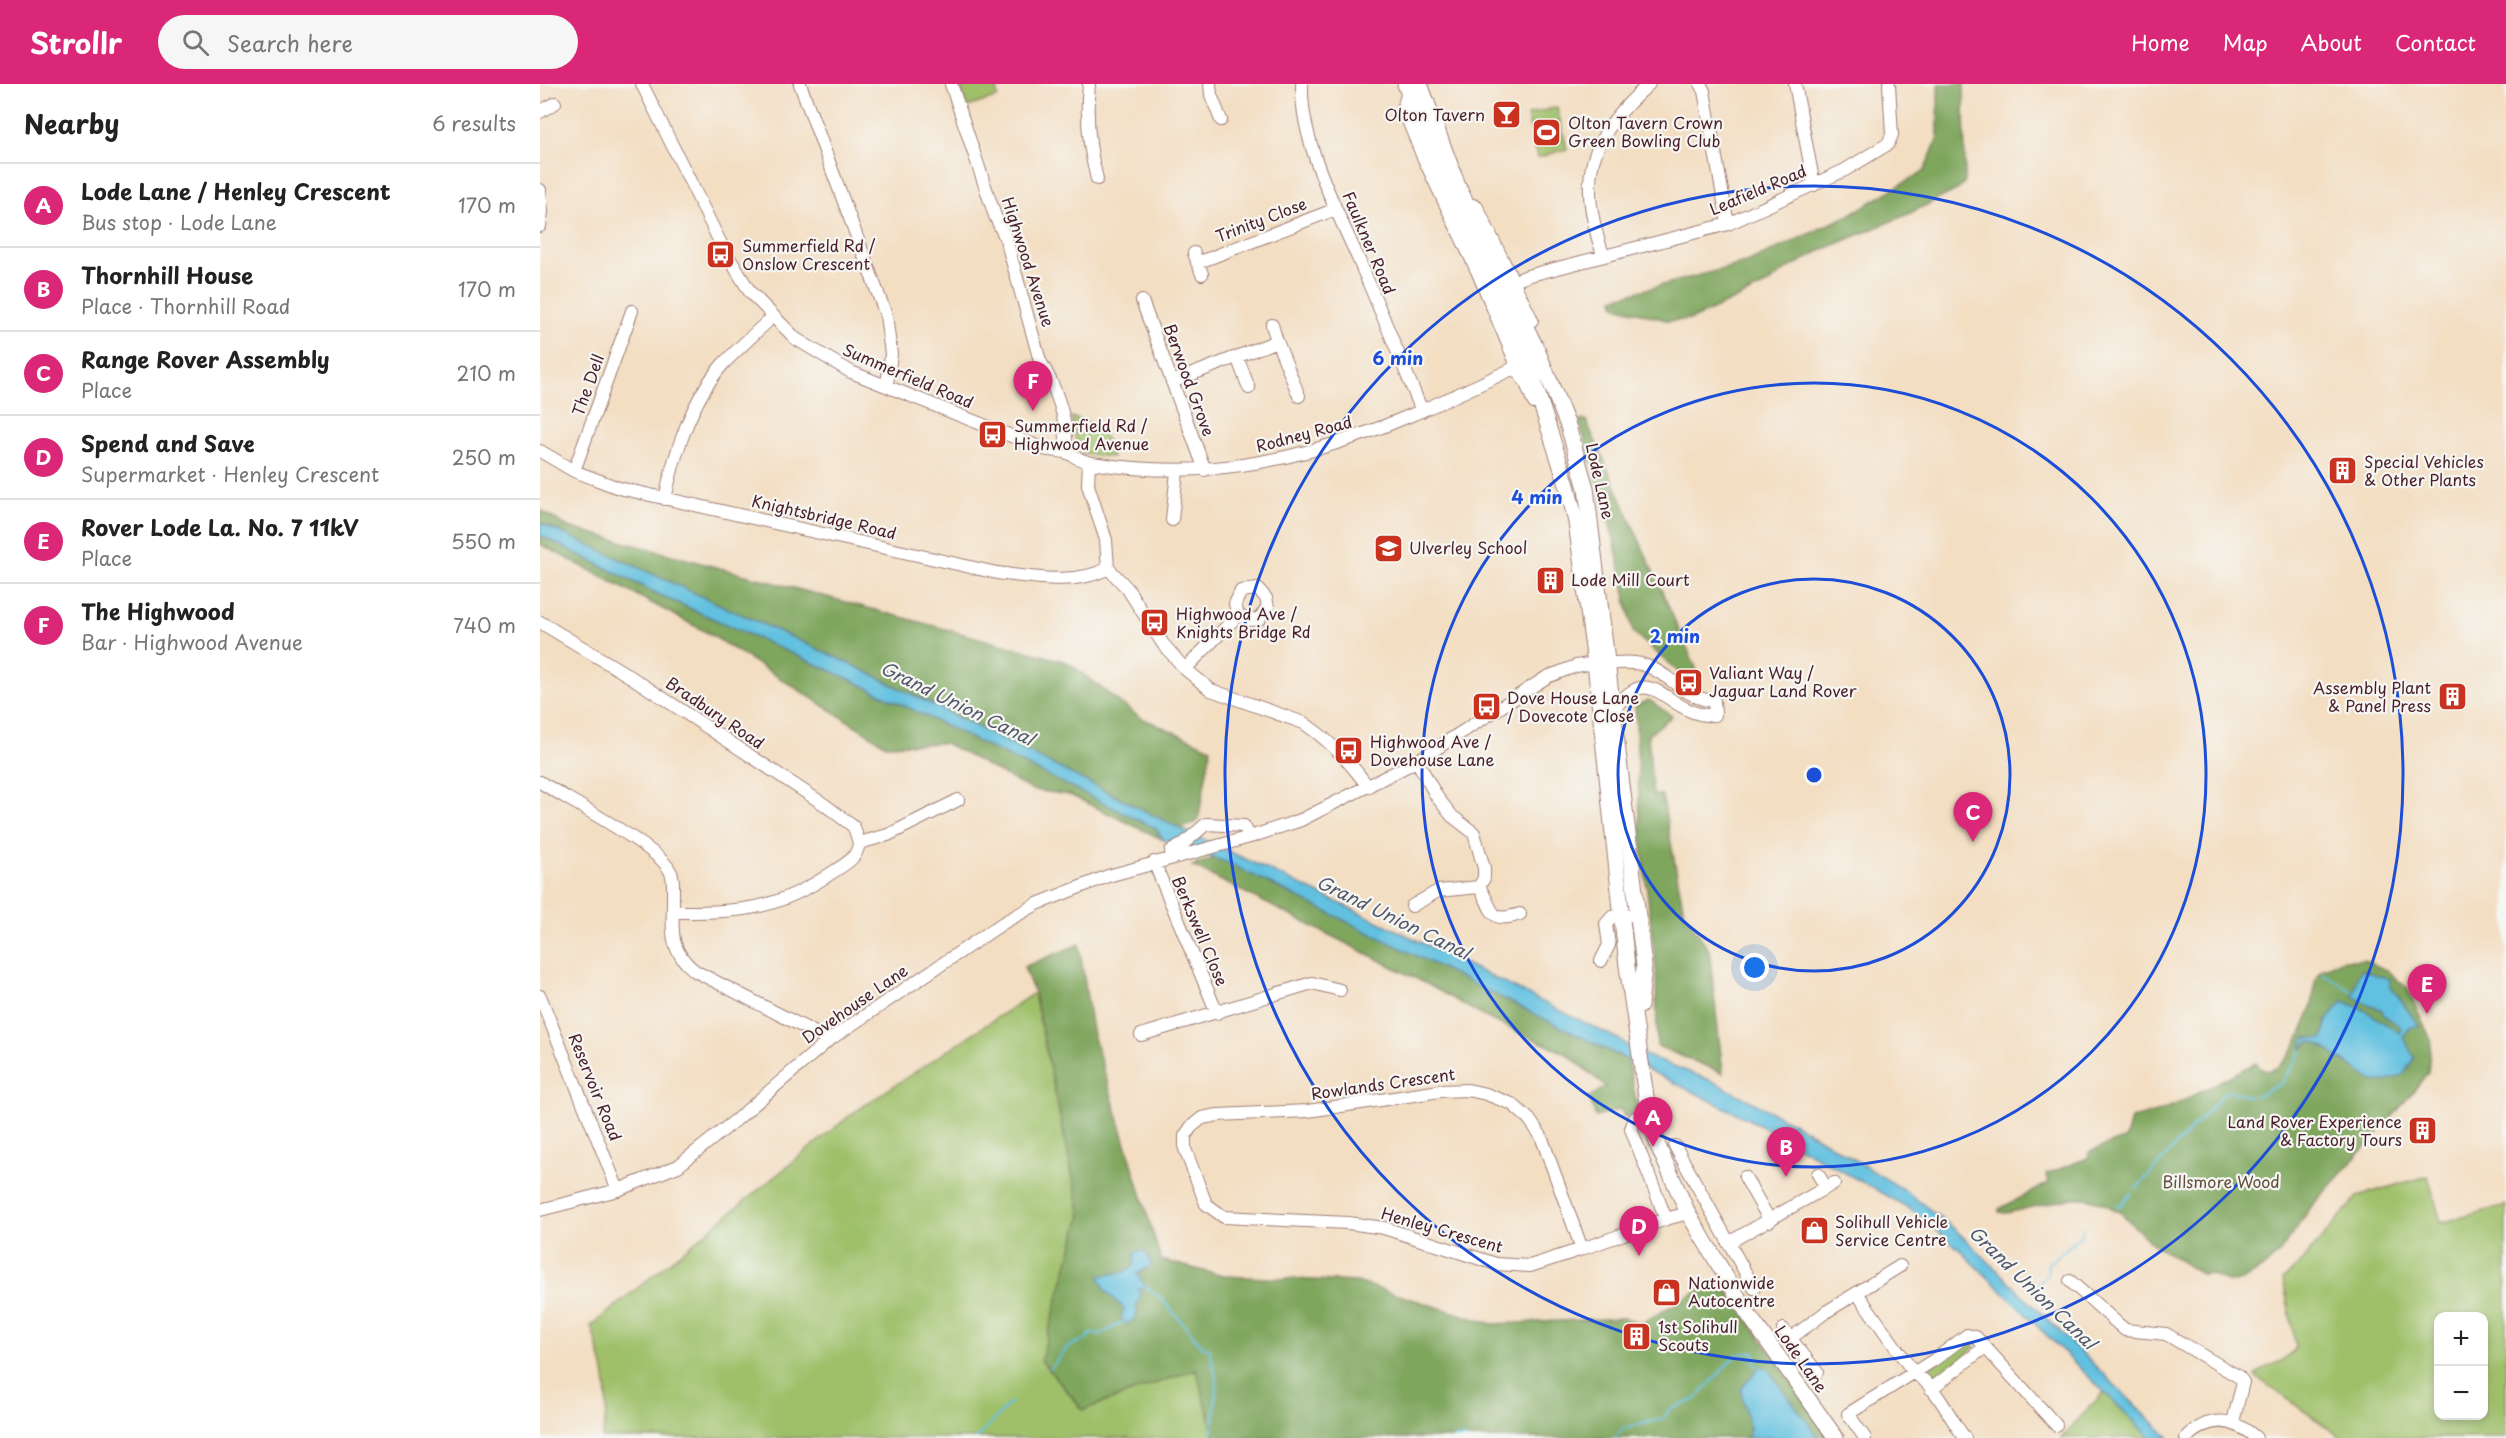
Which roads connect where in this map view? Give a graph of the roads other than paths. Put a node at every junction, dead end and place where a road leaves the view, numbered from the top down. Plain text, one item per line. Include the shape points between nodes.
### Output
1 (642, 84) edge
2 (800, 84) edge
3 (951, 84) edge
4 (1089, 84) edge
5 (1210, 84) edge
6 (1302, 84) edge
7 (1420, 84) edge
8 (1649, 84) edge
9 (1700, 84) edge
10 (1795, 84) edge
11 (1889, 84) edge
12 (1406, 90) edge
13 (555, 103) dead end
14 (540, 112) edge
15 (1221, 120) dead end
16 (1097, 179) dead end
17 (1814, 185) junction
18 (540, 190) edge
19 (1336, 209) junction
20 (1728, 224) junction
21 (540, 226) edge
22 (1603, 255) junction
23 (1198, 263) dead end
24 (1505, 285) junction
25 (1142, 301) dead end
26 (632, 311) dead end
27 (1532, 320) dead end
28 (767, 322) dead end
29 (1272, 325) dead end
30 (1277, 341) junction
31 (1237, 357) junction
32 (1514, 368) junction
33 (1172, 382) junction
34 (887, 384) junction
35 (1250, 388) dead end
36 (1299, 396) dead end
37 (1422, 411) junction
38 (1556, 447) junction
39 (540, 451) edge
40 (1065, 452) junction
41 (1089, 463) junction
42 (1205, 470) junction
43 (574, 471) junction
44 (1177, 471) junction
45 (665, 499) junction
46 (1172, 520) dead end
47 (1108, 568) junction
48 (1238, 615) dead end
49 (540, 622) edge
50 (1601, 664) junction
51 (1185, 669) junction
52 (1613, 711) junction
53 (1417, 761) junction
54 (540, 782) edge
55 (1368, 787) junction
56 (958, 800) dead end
57 (1250, 837) junction
58 (859, 843) junction
59 (1171, 857) junction
60 (1154, 862) junction
61 (1479, 886) junction
62 (1421, 905) dead end
63 (674, 912) junction
64 (1630, 916) junction
65 (1516, 919) dead end
66 (1601, 961) dead end
67 (1340, 990) dead end
68 (540, 996) edge
69 (1217, 1013) junction
70 (545, 1019) edge
71 (1140, 1034) dead end
72 (829, 1040) junction
73 (1648, 1110) junction
74 (1675, 1146) dead end
75 (1185, 1149) joint
76 (1818, 1174) dead end
77 (1745, 1177) dead end
78 (618, 1190) junction
79 (540, 1210) edge
80 (1688, 1213) junction
81 (1666, 1219) junction
82 (1770, 1221) junction
83 (1720, 1229) junction
84 (1703, 1239) junction
85 (1728, 1243) junction
86 (1582, 1249) junction
87 (1737, 1258) junction
88 (1901, 1264) dead end
89 (1720, 1268) junction
90 (2070, 1281) dead end
91 (1754, 1288) dead end
92 (1857, 1293) junction
93 (1985, 1347) junction
94 (1817, 1372) dead end
95 (1914, 1373) junction
96 (1931, 1389) junction
97 (2233, 1422) junction
98 (2056, 1425) dead end
99 (1836, 1438) edge
100 (1865, 1438) edge
101 (1965, 1438) edge
102 (2186, 1438) edge
103 (2256, 1438) edge

1 - 34 street, Summerfield Road via 723,248 750,292 796,339 851,372
2 - 34 street via 886,315 891,354
3 - 40 street, Highwood Avenue via 1006,239 1040,361 1066,428
4 - 16 street via 1090,147
5 - 15 street
6 - 19 street, Faulkner Road via 1305,123
7 - 24 main road, Lode Lane via 1442,149
8 - 22 street via 1619,111 1593,157 1590,206
9 - 20 street
10 - 17 street
11 - 17 street, Leafield Road via 1892,135 1888,144
12 - 24 main road, Lode Lane
12 - 32 street, Lode Lane via 1404,108 1418,146 1478,273 1515,361
13 - 14 street
17 - 20 street, Leafield Road
18 - 21 street
19 - 23 street, Trinity Close
19 - 37 street, Faulkner Road
20 - 22 street, Leafield Road
22 - 24 street, Leafield Road
24 - 27 street
24 - 38 main road, Lode Lane
24 - 50 main road, Lode Lane via 1568,426 1586,488
25 - 33 street, Berwood Grove
26 - 43 street, The Dell
28 - 45 street via 722,366 706,389 681,438
29 - 30 street
30 - 31 street
30 - 36 street
31 - 33 street
31 - 35 street
32 - 37 street, Rodney Road
32 - 38 street, Lode Lane via 1525,381 1549,442
33 - 42 street, Berwood Grove
34 - 40 street, Summerfield Road via 905,395 1044,449
37 - 42 street, Rodney Road via 1332,445 1242,467
38 - 50 main road, Lode Lane via 1576,522
39 - 43 street, Knightsbridge Road
40 - 41 street, Summerfield Road
41 - 44 street, Rodney Road
41 - 47 street via 1088,485 1106,540
42 - 44 street, Rodney Road
43 - 45 street, Knightsbridge Road via 619,488
44 - 46 street
45 - 47 street, Knightsbridge Road via 997,573 1072,577
47 - 51 street via 1121,579 1143,617
48 - 51 street
49 - 58 street, Bradbury Road via 825,805 854,827
50 - 52 main road, Lode Lane
50 - 52 street, Dovehouse Lane via 1644,665 1685,692 1714,701 1715,715 1688,711 1651,688 1638,687 1625,694
50 - 53 street, Dovehouse Lane via 1576,666 1547,677
50 - 64 main road, Lode Lane
51 - 55 street via 1222,696 1304,723 1342,753
52 - 64 main road, Lode Lane
53 - 55 street, Dovehouse Lane
53 - 61 street via 1452,816 1474,833 1484,868
54 - 63 street via 663,861 673,879
55 - 57 street, Dovehouse Lane via 1301,820
56 - 58 street via 888,835
57 - 59 street, Dovehouse Lane
57 - 59 street via 1244,826 1204,825 1171,851
58 - 63 street via 858,852 849,862 797,895 775,904 742,910
59 - 60 street, Dovehouse Lane
60 - 69 street, Berkswell Close
60 - 72 street, Dovehouse Lane via 1037,904
61 - 62 street via 1437,891
61 - 65 street via 1496,917
63 - 72 street via 673,944 681,960 695,971
64 - 66 street via 1612,917 1606,924 1609,945
64 - 73 main road, Lode Lane via 1637,1028
67 - 69 street, Berkswell Close via 1312,983
68 - 70 street, Reservoir Road
69 - 71 street, Berkswell Close
70 - 78 street, Reservoir Road
72 - 78 street, Dovehouse Lane via 678,1166
73 - 80 main road, Lode Lane via 1658,1146
73 - 81 street via 1635,1118 1631,1129
74 - 83 street
75 - 86 street, Henley Crescent via 1206,1204 1224,1217 1384,1228 1496,1264 1514,1266 1530,1266
75 - 86 street, Rowlands Crescent via 1185,1136 1191,1127 1202,1119 1218,1116 1308,1111 1440,1091 1486,1094 1512,1104 1541,1136
76 - 82 street via 1830,1186
77 - 82 street
78 - 79 street, Dovehouse Lane
80 - 81 street, Henley Crescent
80 - 84 main road, Lode Lane
81 - 86 street, Henley Crescent
82 - 85 street
83 - 84 street
83 - 85 street
84 - 89 main road, Lode Lane
85 - 87 street
87 - 89 street
87 - 91 street
88 - 92 street
89 - 99 main road, Lode Lane
90 - 97 street via 2125,1330 2166,1334 2239,1377 2243,1382
92 - 94 street, Lode Lane via 1787,1334
92 - 95 street
93 - 95 street via 1976,1337 1967,1335
93 - 96 street
93 - 98 street
95 - 96 street
95 - 100 street via 1848,1414
96 - 101 street
97 - 102 street via 2212,1422
97 - 103 street

